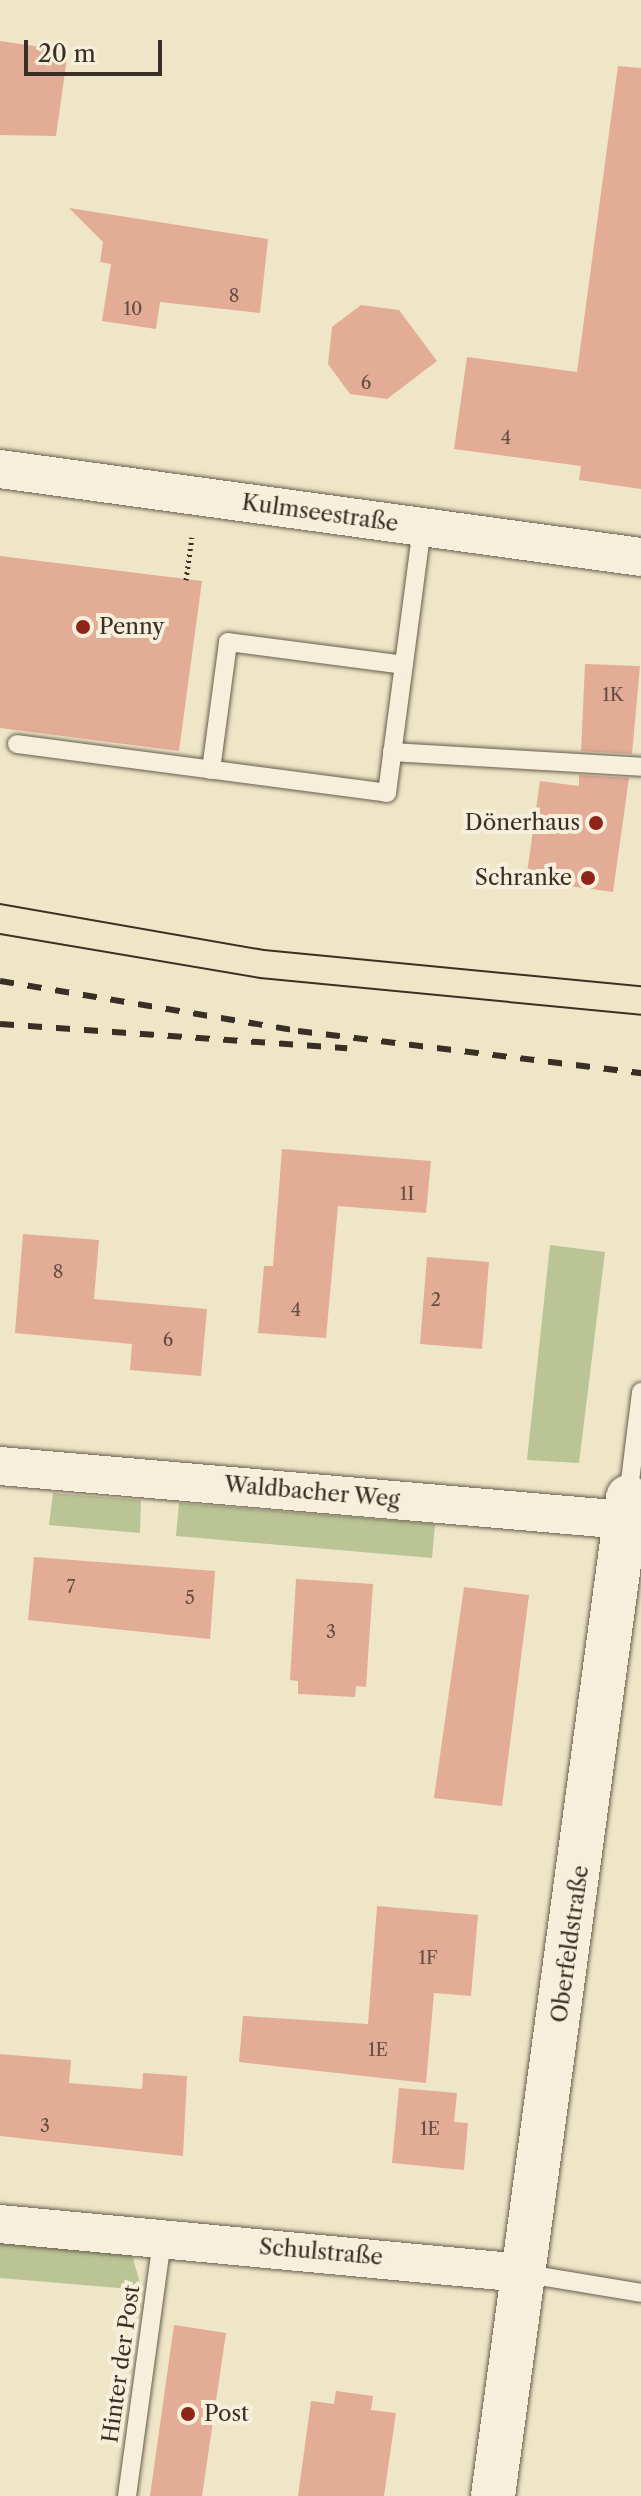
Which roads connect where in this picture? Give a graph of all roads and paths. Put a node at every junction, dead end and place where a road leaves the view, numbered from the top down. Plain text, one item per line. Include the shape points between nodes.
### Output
1 (0, 469) edge
2 (422, 527) junction
3 (190, 550) dead end
4 (641, 557) edge
5 (186, 580) dead end
6 (404, 665) junction
7 (17, 744) dead end
8 (392, 752) junction
9 (641, 767) edge
10 (211, 770) junction
11 (641, 1392) edge
12 (0, 1466) edge
13 (631, 1505) edge
14 (0, 2224) edge
15 (162, 2239) junction
16 (522, 2273) junction
17 (641, 2293) edge
18 (127, 2496) edge
19 (493, 2496) edge

1 - 2 street, Kulmseestraße
2 - 4 street, Kulmseestraße
2 - 6 lane
3 - 5 path
6 - 8 lane
6 - 10 lane via 228,642
7 - 10 lane
8 - 9 lane
8 - 10 lane via 387,793
11 - 13 lane, Oberfeldstraße
12 - 13 street, Waldbacher Weg
13 - 16 street, Oberfeldstraße
14 - 15 street, Schulstraße
15 - 16 street, Schulstraße
15 - 18 lane, Hinter der Post
16 - 17 lane, Schulstraße
16 - 19 street, Oberfeldstraße

